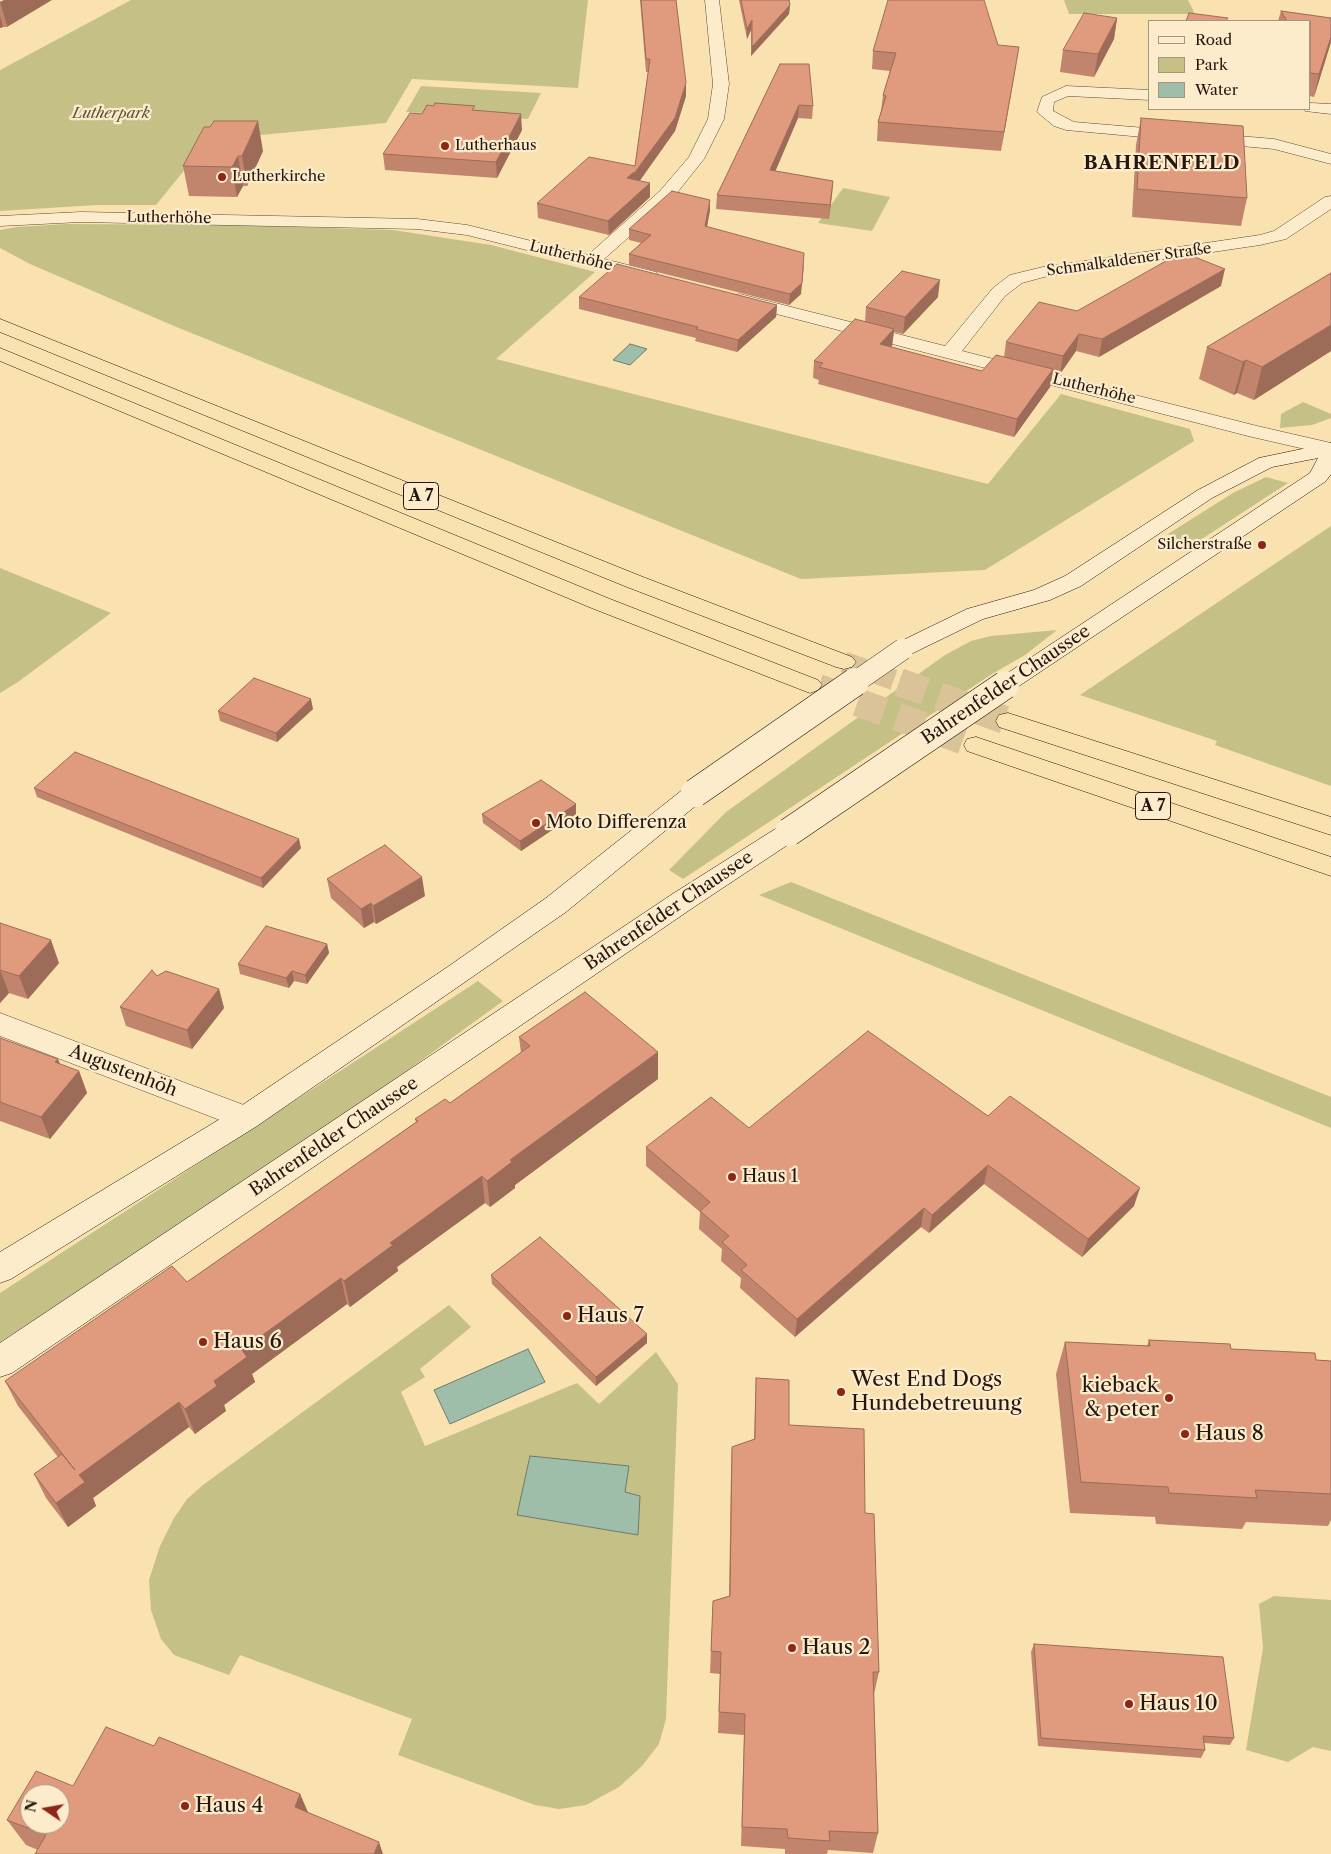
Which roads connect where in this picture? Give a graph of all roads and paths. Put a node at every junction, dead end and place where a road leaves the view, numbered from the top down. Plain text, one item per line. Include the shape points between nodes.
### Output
1 (712, 0) edge
2 (1148, 95) edge
3 (1311, 108) edge
4 (1331, 109) edge
5 (1324, 157) edge
6 (1331, 201) edge
7 (0, 221) edge
8 (592, 261) junction
9 (670, 281) edge
10 (727, 296) edge
11 (0, 326) edge
12 (950, 353) junction
13 (0, 354) edge
14 (1331, 449) edge
15 (1331, 453) edge
16 (844, 662) tunnel mouth
17 (810, 684) tunnel mouth
18 (1008, 721) tunnel mouth
19 (976, 746) tunnel mouth
20 (1331, 826) edge
21 (1331, 867) edge
22 (0, 1024) edge
23 (246, 1118) junction
24 (0, 1269) edge
25 (0, 1362) edge

1 - 8 street via 721,84 716,119 696,159 666,195
2 - 5 street via 1066,91 1048,100 1045,112 1072,127 1274,144
3 - 4 street
6 - 12 street, Schmalkaldener Straße via 1280,235 1260,240 1043,272 1016,279 999,292
7 - 8 street, Lutherhöhe via 44,217 170,217 416,224 467,230
8 - 9 street, Lutherhöhe
10 - 12 street, Lutherhöhe
11 - 16 highway, A 7 via 635,582
12 - 14 street, Lutherhöhe
13 - 17 highway, A 7 via 602,604
14 - 23 street, bridge via 1266,462 1205,494 1073,581 1042,595 975,614 903,649 695,793 556,906
15 - 25 street, Bahrenfelder Chaussee, bridge via 1319,477 684,900
18 - 20 highway, A 7
19 - 21 highway, A 7
22 - 23 street, Augustenhöh
23 - 24 street

